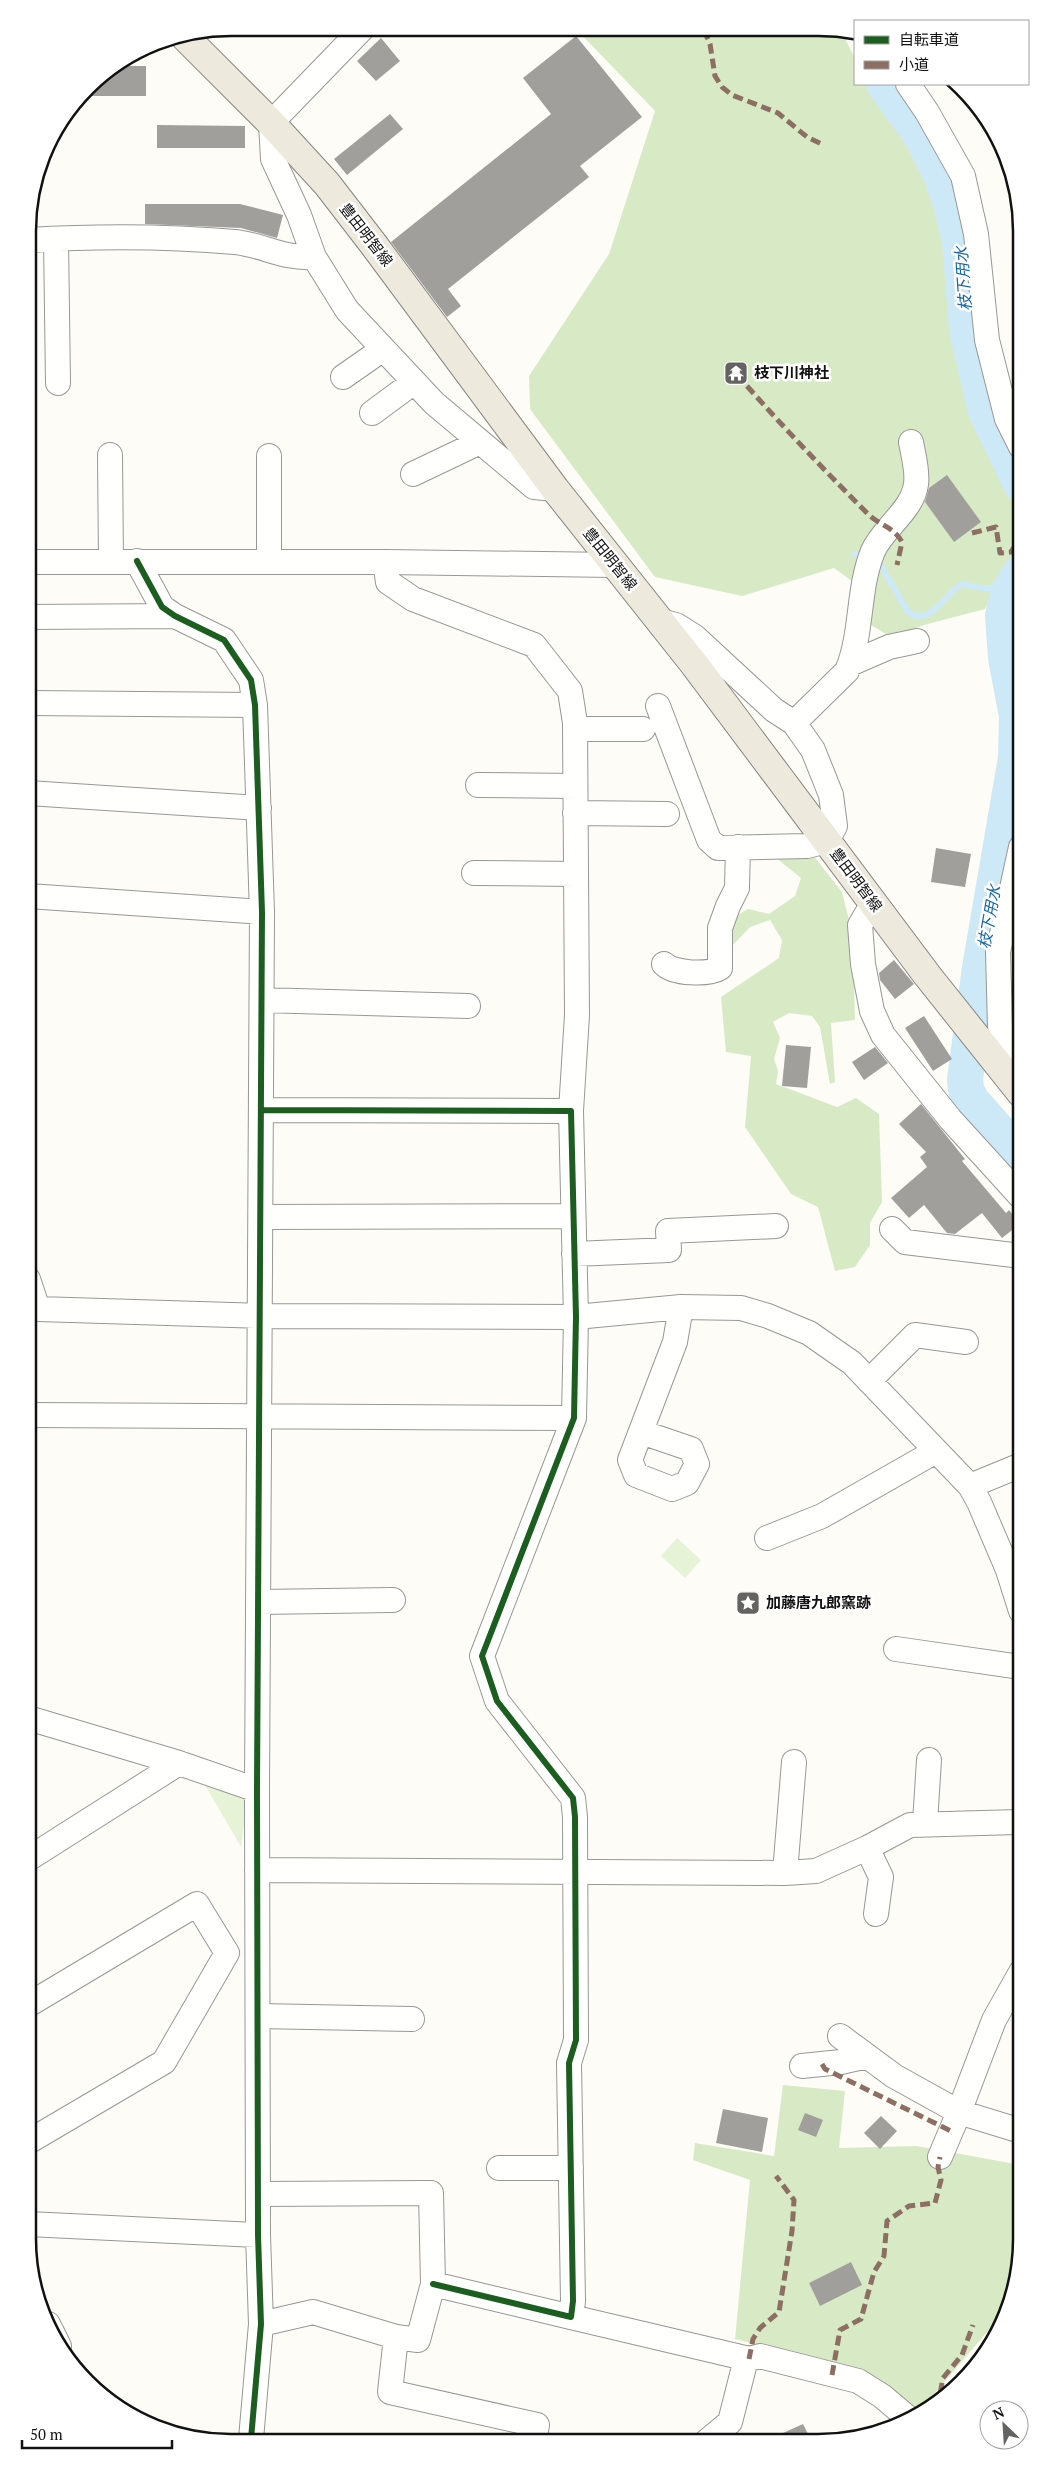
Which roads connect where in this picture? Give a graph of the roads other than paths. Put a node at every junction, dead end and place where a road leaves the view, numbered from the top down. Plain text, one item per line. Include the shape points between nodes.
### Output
1 (351, 36) edge
2 (189, 41) edge
3 (909, 85) edge
4 (271, 123) junction
5 (56, 239) junction
6 (36, 240) edge
7 (314, 257) junction
8 (383, 349) junction
9 (343, 377) dead end
10 (414, 382) junction
11 (58, 383) dead end
12 (372, 413) dead end
13 (1013, 430) edge
14 (480, 442) junction
15 (911, 442) dead end
16 (110, 455) dead end
17 (269, 456) dead end
18 (413, 474) dead end
19 (555, 489) junction
20 (112, 561) junction
21 (137, 561) junction
22 (269, 561) junction
23 (36, 562) edge
24 (385, 562) junction
25 (615, 565) junction
26 (175, 616) junction
27 (36, 617) edge
28 (660, 621) junction
29 (917, 640) dead end
30 (850, 664) junction
31 (36, 703) edge
32 (255, 705) junction
33 (658, 706) dead end
34 (794, 722) junction
35 (575, 729) junction
36 (643, 729) dead end
37 (478, 785) dead end
38 (575, 786) junction
39 (36, 794) edge
40 (259, 808) junction
41 (576, 813) junction
42 (667, 814) dead end
43 (827, 841) junction
44 (738, 847) junction
45 (474, 873) dead end
46 (576, 874) junction
47 (1013, 884) edge
48 (36, 897) edge
49 (874, 903) junction
50 (262, 912) junction
51 (664, 964) dead end
52 (262, 1000) junction
53 (468, 1006) dead end
54 (1013, 1047) edge
55 (1013, 1054) edge
56 (1000, 1065) junction
57 (1013, 1082) edge
58 (262, 1110) junction
59 (570, 1111) junction
60 (1013, 1188) edge
61 (572, 1216) junction
62 (261, 1217) junction
63 (776, 1226) dead end
64 (892, 1229) dead end
65 (574, 1254) junction
66 (1013, 1255) edge
67 (36, 1303) edge
68 (681, 1307) junction
69 (261, 1316) junction
70 (576, 1317) junction
71 (966, 1342) dead end
72 (869, 1381) junction
73 (36, 1414) edge
74 (261, 1415) junction
75 (574, 1418) junction
76 (641, 1432) dead end
77 (936, 1451) junction
78 (1013, 1468) edge
79 (970, 1486) junction
80 (767, 1538) dead end
81 (1013, 1564) edge
82 (393, 1600) dead end
83 (259, 1602) junction
84 (896, 1649) dead end
85 (1013, 1666) edge
86 (36, 1723) edge
87 (929, 1760) dead end
88 (794, 1762) dead end
89 (179, 1763) junction
90 (257, 1790) junction
91 (1013, 1822) edge
92 (926, 1823) junction
93 (867, 1848) junction
94 (36, 1854) edge
95 (257, 1870) junction
96 (575, 1873) junction
97 (785, 1873) junction
98 (876, 1914) dead end
99 (227, 1954) junction
100 (257, 1959) junction
101 (1013, 1986) edge
102 (36, 2000) edge
103 (258, 2016) junction
104 (412, 2019) dead end
105 (840, 2036) dead end
106 (867, 2056) junction
107 (802, 2066) dead end
108 (959, 2112) junction
109 (1013, 2125) edge
110 (36, 2137) edge
111 (940, 2157) dead end
112 (499, 2168) dead end
113 (571, 2168) junction
114 (258, 2194) junction
115 (36, 2224) edge
116 (258, 2235) junction
117 (433, 2284) junction
118 (571, 2318) junction
119 (261, 2324) junction
120 (396, 2337) junction
121 (746, 2359) junction
122 (904, 2414) edge
123 (251, 2434) edge
124 (535, 2434) edge
125 (716, 2434) edge

1 - 4 street
2 - 4 main road, 豊田明智線
3 - 13 street via 963,176 976,234 987,340 1007,419
4 - 7 street via 274,159
4 - 19 main road, 豊田明智線 via 327,184
5 - 6 street
5 - 7 street via 171,237 238,243 281,255
5 - 11 street
7 - 8 street via 347,310
8 - 9 street
8 - 10 street
10 - 12 street
10 - 14 street
14 - 18 street
14 - 19 street via 534,487
15 - 30 street via 916,484 908,504 871,557 860,600
16 - 20 street
17 - 22 street
19 - 25 main road, 豊田明智線
20 - 21 street
20 - 23 street
21 - 22 street
21 - 26 street via 162,607
22 - 24 street
24 - 25 street
24 - 35 street via 388,582 413,599 534,645 570,691
25 - 28 main road, 豊田明智線
26 - 27 street
26 - 32 street via 224,640 251,680
28 - 34 street via 676,625 695,637 774,710
28 - 43 main road, 豊田明智線
29 - 30 street via 889,647
30 - 34 street via 847,671
31 - 32 street
32 - 40 street
33 - 44 street via 709,840 718,848
34 - 43 street via 813,750 831,795 835,826
35 - 36 street
35 - 38 street
37 - 38 street
38 - 41 street
39 - 40 street
40 - 50 street
41 - 42 street
41 - 46 street
43 - 44 street via 807,846
43 - 49 main road, 豊田明智線
44 - 51 street via 737,888 720,928 720,968 712,972 678,971
45 - 46 street
46 - 59 street via 577,1015
47 - 54 street via 998,952 1000,1027
48 - 50 street
49 - 56 main road, 豊田明智線
49 - 60 street via 860,925 872,1011 883,1035 950,1120
50 - 52 street
52 - 53 street
52 - 58 street
55 - 56 street
56 - 57 main road, 豊田明智線
58 - 59 street
58 - 62 street
59 - 61 street
61 - 62 street
61 - 65 street
62 - 69 street
63 - 65 street via 668,1231 669,1250
64 - 66 street via 905,1242
65 - 70 street
67 - 69 street via 38,1309
68 - 70 street
68 - 72 street via 741,1308 768,1316 809,1333 852,1364
68 - 76 street via 675,1342
69 - 70 street
69 - 74 street
70 - 75 street
71 - 72 street via 915,1335
72 - 77 street
73 - 74 street
74 - 75 street
74 - 83 street
75 - 96 street via 482,1656 497,1701 573,1798
77 - 79 street
77 - 80 street via 822,1516
78 - 79 street
79 - 81 street
82 - 83 street
83 - 90 street
84 - 85 street
86 - 89 street
87 - 92 street
88 - 97 street
89 - 90 street
89 - 94 street
90 - 95 street
91 - 92 street
92 - 93 street via 910,1825
93 - 97 street via 816,1871
93 - 98 street via 881,1877
95 - 96 street
95 - 100 street
96 - 97 street
96 - 113 street via 576,2040 570,2063
99 - 100 street
99 - 102 street via 197,1904
99 - 110 street via 164,2062
100 - 103 street
101 - 108 street via 994,2020
103 - 104 street
103 - 114 street
105 - 106 street
106 - 107 street
106 - 108 street via 894,2076
108 - 109 street
108 - 111 street
112 - 113 street
113 - 118 street
114 - 116 street
114 - 117 street via 431,2193
115 - 116 street
116 - 119 street
117 - 118 street
117 - 120 street via 418,2340
118 - 121 street
119 - 120 street via 313,2312
119 - 123 street
120 - 124 street via 390,2392 537,2425
121 - 122 street via 760,2356 858,2381
121 - 125 street via 730,2422

